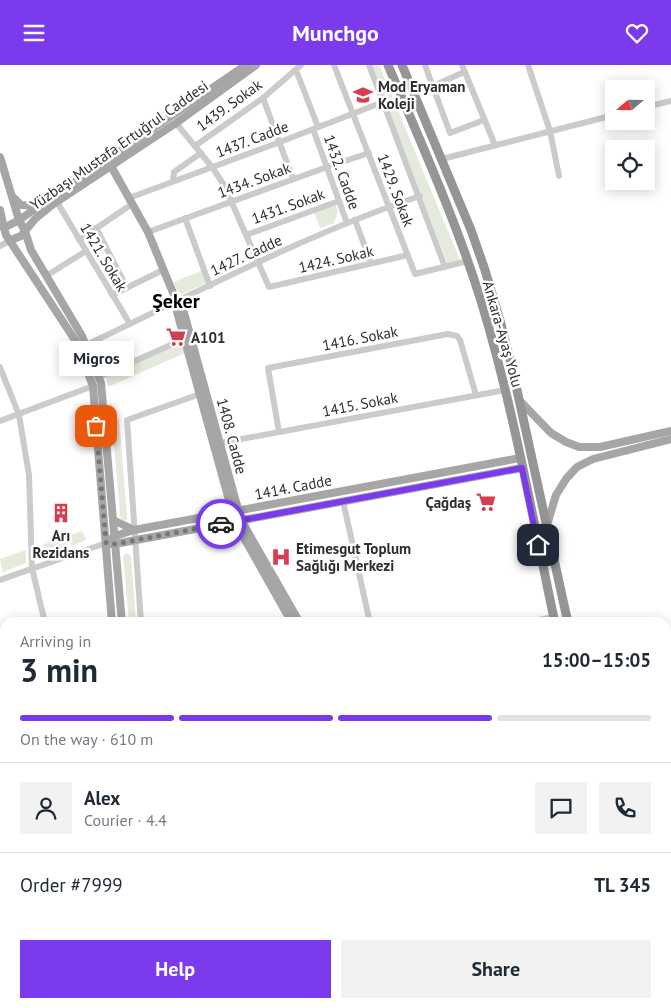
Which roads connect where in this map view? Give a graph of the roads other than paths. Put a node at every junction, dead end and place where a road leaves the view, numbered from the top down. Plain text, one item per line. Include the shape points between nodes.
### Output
1 (246, 65) edge
2 (256, 65) edge
3 (334, 65) edge
4 (369, 65) edge
5 (388, 65) edge
6 (402, 65) edge
7 (425, 65) edge
8 (462, 65) edge
9 (528, 65) edge
10 (298, 68) edge
11 (464, 72) junction
12 (432, 85) junction
13 (263, 98) junction
14 (671, 101) edge
15 (383, 102) junction
16 (655, 105) edge
17 (353, 113) junction
18 (605, 117) edge
19 (174, 120) junction
20 (484, 120) junction
21 (315, 128) junction
22 (550, 131) junction
23 (280, 142) junction
24 (494, 145) junction
25 (195, 146) junction
26 (201, 153) junction
27 (369, 153) junction
28 (0, 157) edge
29 (442, 159) junction
30 (111, 166) junction
31 (212, 167) junction
32 (327, 167) junction
33 (559, 176) dead end
34 (293, 179) junction
35 (173, 181) junction
36 (10, 194) junction
37 (420, 196) junction
38 (130, 201) junction
39 (232, 201) junction
40 (339, 201) junction
41 (57, 202) junction
42 (40, 206) junction
43 (390, 206) junction
44 (0, 210) edge
45 (184, 218) junction
46 (19, 220) junction
47 (355, 220) junction
48 (347, 223) junction
49 (96, 228) junction
50 (2, 231) edge
51 (25, 231) junction
52 (148, 232) junction
53 (246, 235) junction
54 (79, 240) junction
55 (11, 241) junction
56 (0, 246) edge
57 (86, 251) junction
58 (408, 255) junction
59 (468, 261) junction
60 (257, 263) junction
61 (371, 263) junction
62 (445, 267) junction
63 (163, 270) junction
64 (46, 276) junction
65 (210, 285) junction
66 (127, 288) junction
67 (112, 295) junction
68 (177, 304) junction
69 (130, 324) junction
70 (184, 339) junction
71 (86, 345) junction
72 (0, 367) edge
73 (99, 377) junction
74 (93, 386) junction
75 (505, 390) junction
76 (200, 394) junction
77 (476, 395) junction
78 (520, 401) junction
79 (19, 415) junction
80 (0, 421) edge
81 (671, 431) edge
82 (279, 432) junction
83 (671, 439) edge
84 (220, 443) junction
85 (520, 458) junction
86 (522, 468) junction
87 (343, 501) junction
88 (235, 511) junction
89 (113, 520) junction
90 (238, 521) junction
91 (547, 525) junction
92 (134, 530) junction
93 (115, 540) junction
94 (135, 540) junction
95 (106, 543) junction
96 (32, 568) junction
97 (0, 580) edge
98 (43, 617) edge
99 (112, 617) edge
100 (121, 617) edge
101 (141, 617) edge
102 (289, 617) edge
103 (296, 617) edge
104 (369, 617) edge
105 (554, 617) edge
106 (567, 617) edge

1 - 19 main road, Yüzbaşı Mustafa Ertuğrul Caddesi
2 - 19 main road, Yüzbaşı Mustafa Ertuğrul Caddesi
3 - 17 street, 1429. Sokak
4 - 15 street
5 - 59 highway, Ankara-Ayaş Yolu
6 - 29 highway, Ankara-Ayaş Yolu
7 - 12 street
8 - 11 street
9 - 22 street
10 - 13 street, 1439. Sokak
10 - 21 street, 1432. Cadde
11 - 12 street
11 - 20 street
12 - 20 street via 450,133
13 - 23 street
13 - 25 street, 1439. Sokak
14 - 16 street
15 - 17 street, 1437. Cadde
15 - 37 street
17 - 21 street, 1437. Cadde
17 - 27 street, 1429. Sokak
18 - 22 street
19 - 25 street
19 - 30 main road, Yüzbaşı Mustafa Ertuğrul Caddesi
19 - 42 main road, Yüzbaşı Mustafa Ertuğrul Caddesi
20 - 24 street
21 - 23 street, 1437. Cadde
21 - 32 street, 1432. Cadde
22 - 24 street
22 - 33 street
23 - 31 street, 1437. Cadde
23 - 34 street
24 - 29 street
25 - 26 street
26 - 31 street
26 - 35 street via 174,172
27 - 32 street, 1434. Sokak
27 - 43 street, 1429. Sokak
28 - 36 main road
29 - 78 highway, Ankara-Ayaş Yolu via 485,270
30 - 38 main road, 1408. Cadde
30 - 41 main road, Yüzbaşı Mustafa Ertuğrul Caddesi
31 - 35 street, 1437. Cadde
31 - 39 street
32 - 34 street, 1434. Sokak
32 - 40 street, 1432. Cadde
34 - 39 street, 1434. Sokak
35 - 38 street, 1437. Cadde
36 - 42 main road via 22,205
36 - 46 main road
37 - 43 street, 1427. Cadde
37 - 62 street
38 - 49 street, 1437. Cadde
38 - 52 main road, 1408. Cadde
39 - 45 street, 1434. Sokak
39 - 53 street
40 - 48 street, 1432. Cadde
40 - 53 street, 1431. Sokak
41 - 51 main road, Yüzbaşı Mustafa Ertuğrul Caddesi
41 - 54 street, 1421. Sokak
42 - 46 main road, Yüzbaşı Mustafa Ertuğrul Caddesi
43 - 47 street, 1427. Cadde
43 - 58 street, 1429. Sokak
44 - 50 main road
45 - 52 street, 1434. Sokak
45 - 65 street
46 - 50 main road, Yüzbaşı Mustafa Ertuğrul Caddesi
46 - 51 main road
47 - 48 street, 1427. Cadde
47 - 61 street
48 - 60 street, 1427. Cadde
49 - 54 street, 1437. Cadde
49 - 66 street
50 - 55 main road
51 - 55 main road, Yüzbaşı Mustafa Ertuğrul Caddesi
51 - 64 main road via 31,251
52 - 63 main road, 1408. Cadde
53 - 60 street
54 - 57 street, 1421. Sokak
55 - 56 street
55 - 74 main road via 75,341
57 - 64 street
57 - 67 street, 1421. Sokak
58 - 61 street, 1424. Sokak
58 - 62 street, 1429. Sokak via 415,274
59 - 62 street, 1429. Sokak
59 - 75 highway, Ankara-Ayaş Yolu
60 - 61 street, 1424. Sokak via 269,287
60 - 65 street, 1427. Cadde
63 - 66 street
63 - 68 main road, 1408. Cadde
64 - 71 main road
65 - 68 street, 1427. Cadde
66 - 67 street
67 - 69 street, 1421. Sokak
68 - 69 street, 1427. Cadde
68 - 70 main road, 1408. Cadde
68 - 84 main road, 1408. Cadde via 183,309
69 - 71 street, 1427. Cadde
70 - 73 street
70 - 76 main road, 1408. Cadde
71 - 73 main road
72 - 79 street
73 - 89 main road via 103,392
74 - 79 street
74 - 95 main road
75 - 77 street, 1415. Sokak
75 - 85 highway, Ankara-Ayaş Yolu
76 - 88 main road, 1408. Cadde
76 - 92 street via 127,420
77 - 82 street, 1415. Sokak
77 - 82 street, 1416. Sokak via 460,340 448,334 268,368
78 - 81 main road via 551,433 580,447 600,447
78 - 91 highway, Ankara-Ayaş Yolu
79 - 80 street
79 - 96 street via 29,475
82 - 84 street, 1415. Sokak
83 - 91 main road via 593,459 577,467 556,495
84 - 88 main road, 1408. Cadde
85 - 86 highway, Ankara-Ayaş Yolu
85 - 88 main road, 1414. Cadde
86 - 87 main road, 1414. Cadde
86 - 105 highway, Ankara-Ayaş Yolu
87 - 90 main road, 1414. Cadde
87 - 104 street
88 - 90 main road, 1408. Cadde
88 - 92 main road, 1414. Cadde
89 - 92 main road
89 - 93 main road
90 - 94 main road, 1414. Cadde
90 - 102 main road, 1408. Cadde
90 - 103 main road, 1408. Cadde
91 - 106 highway, Ankara-Ayaş Yolu
92 - 93 main road, 1414. Cadde
92 - 94 street
93 - 94 main road, 1414. Cadde
93 - 95 main road, 1414. Cadde
93 - 100 main road
94 - 101 street
95 - 96 street
95 - 99 main road
96 - 97 street
96 - 98 street

